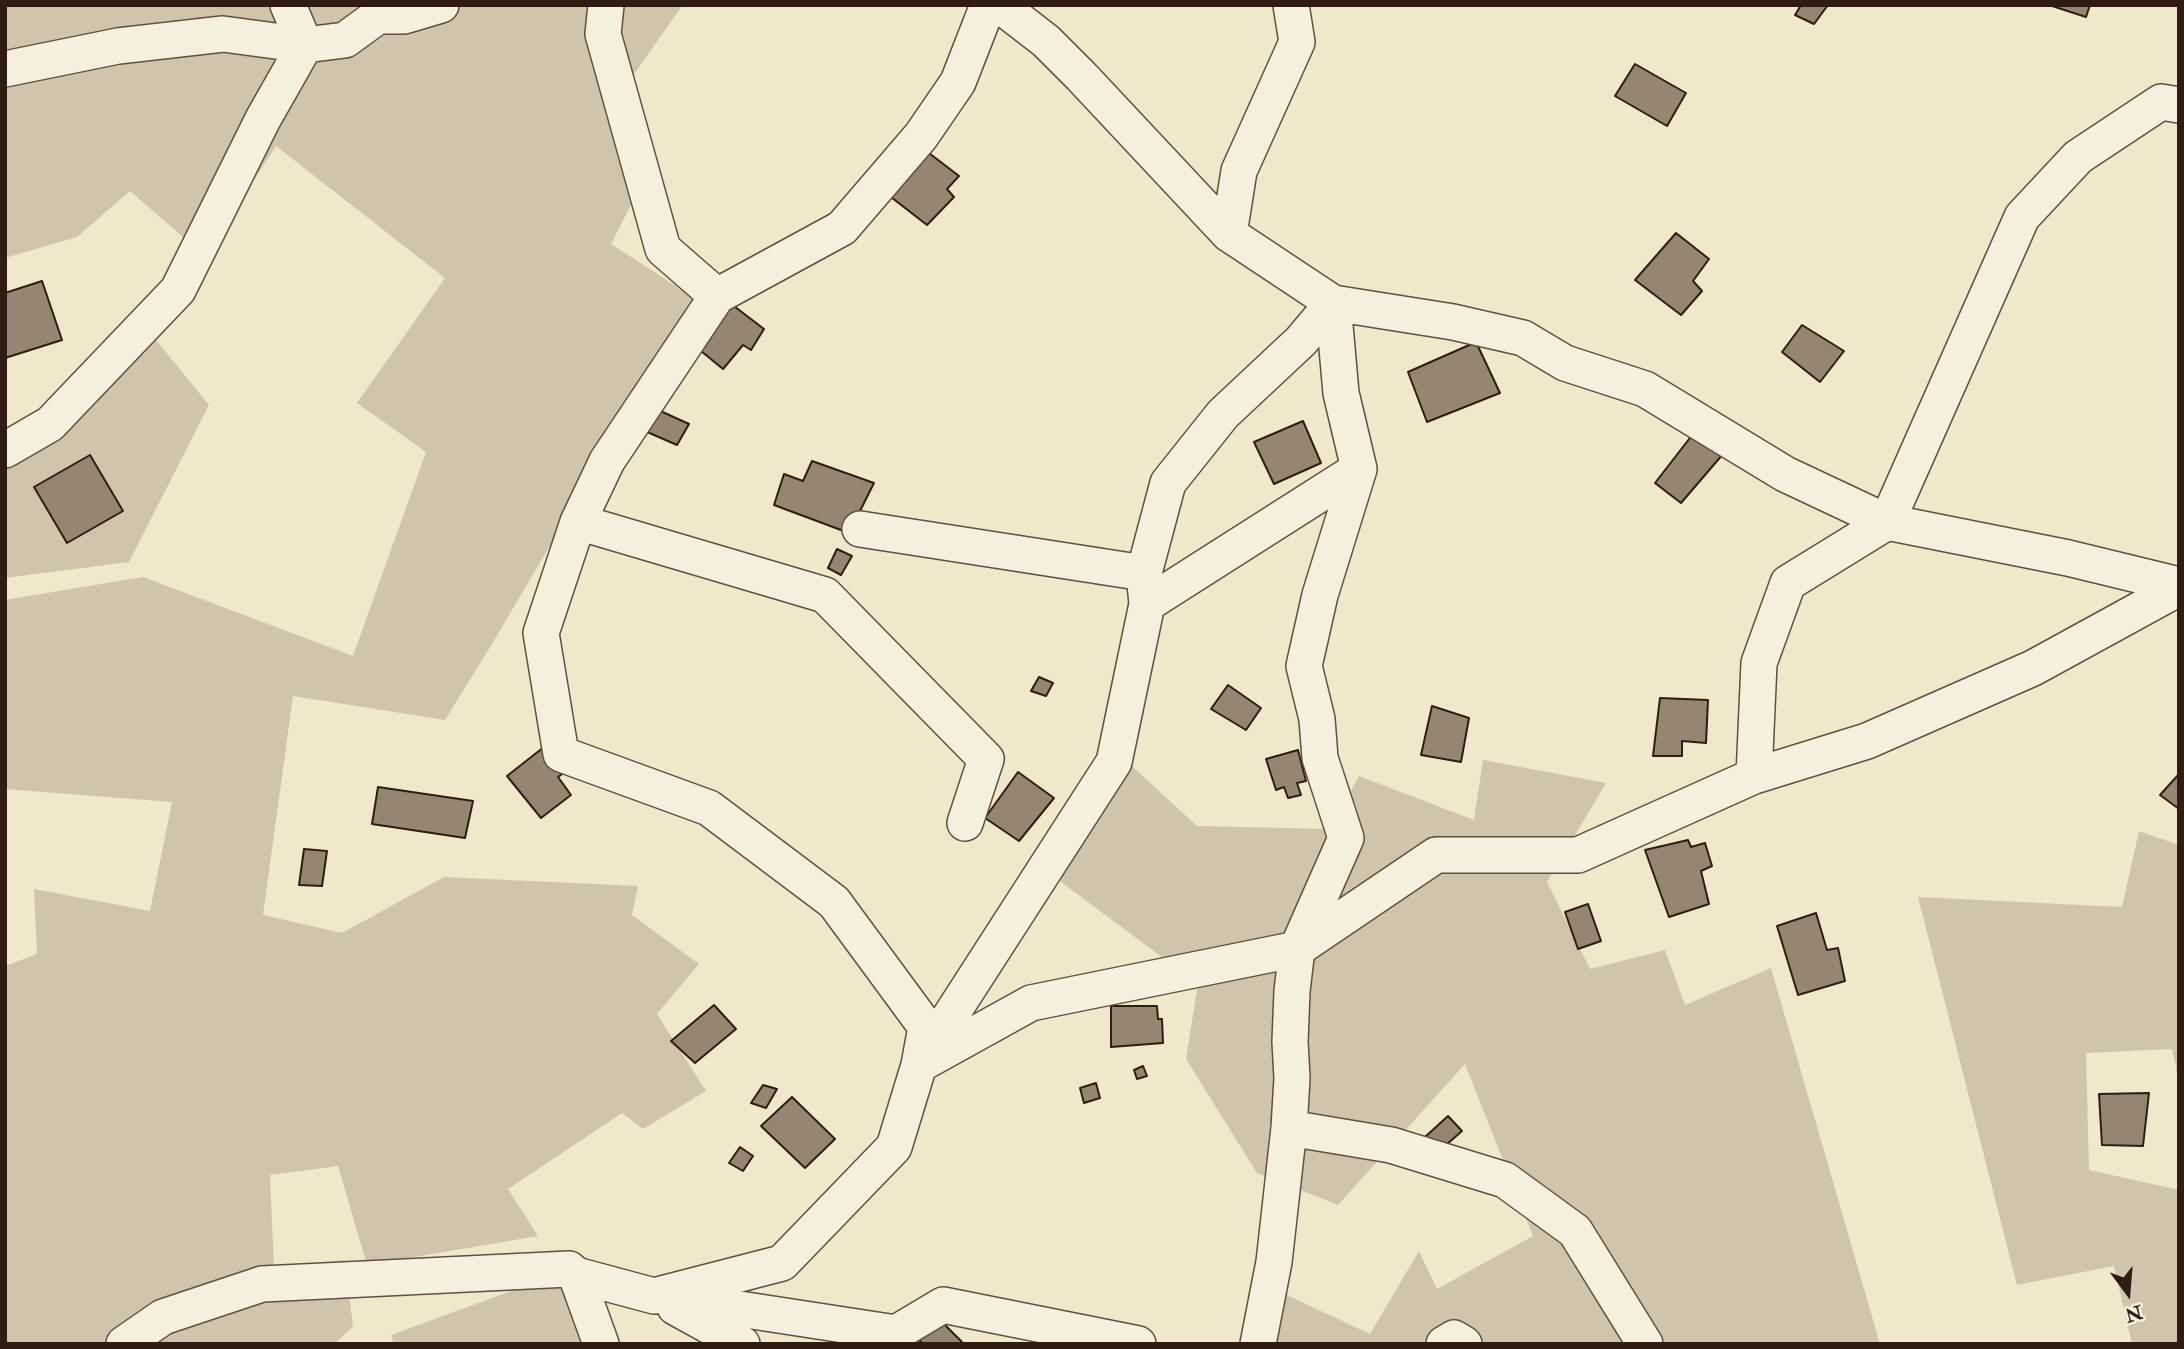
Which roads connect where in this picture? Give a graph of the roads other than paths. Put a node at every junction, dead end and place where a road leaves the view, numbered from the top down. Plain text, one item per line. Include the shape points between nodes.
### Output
1 (288, 5) edge
2 (441, 5) edge
3 (606, 5) edge
4 (1291, 5) edge
5 (996, 6) edge
6 (305, 45) junction
7 (5, 69) edge
8 (2179, 105) edge
9 (1229, 234) junction
10 (717, 296) junction
11 (1333, 303) junction
12 (5, 450) edge
13 (1359, 469) junction
14 (578, 522) junction
15 (1887, 522) junction
16 (860, 529) dead end
17 (2179, 587) edge
18 (1146, 589) junction
19 (1754, 776) junction
20 (965, 823) dead end
21 (1297, 949) junction
22 (919, 1065) junction
23 (1289, 1128) junction
24 (576, 1275) junction
25 (654, 1296) junction
26 (124, 1344) edge
27 (601, 1344) edge
28 (742, 1344) edge
29 (1138, 1344) edge
30 (1258, 1344) edge
31 (1444, 1344) edge
32 (1464, 1344) edge
33 (1644, 1344) edge

1 - 6 street
2 - 6 street via 404,16 378,16 345,40
3 - 10 street via 603,34 663,249
4 - 9 street via 1297,42 1239,171
5 - 9 street via 1046,41
5 - 10 street via 958,82 921,136 842,228
6 - 7 street via 223,34 118,46
6 - 12 street via 178,290 50,424
8 - 15 street via 2161,102 2078,157 2022,217
9 - 11 street
10 - 14 street via 607,461
11 - 13 street via 1341,393
11 - 15 street via 1523,338 1565,363 1645,389 1785,474
11 - 18 street via 1301,341 1223,414 1168,483
13 - 18 street
13 - 21 street via 1320,594 1304,666 1321,758 1346,838
14 - 20 street via 825,595 986,759
14 - 22 street via 541,634 561,754 709,808 834,902 926,1027
15 - 17 street via 2147,576
15 - 19 street via 1788,583 1759,663
16 - 18 street
17 - 19 street via 2021,674 1867,741
18 - 22 street via 1114,762
19 - 21 street via 1578,855 1436,855
21 - 22 street via 1031,1003
21 - 23 street
22 - 25 street via 894,1147 782,1263
23 - 30 street via 1274,1262
23 - 33 street via 1391,1145 1505,1180 1575,1231
24 - 25 street
24 - 26 street via 569,1269 261,1284 163,1317
24 - 27 street
25 - 28 street
25 - 29 street via 896,1332 943,1305
31 - 32 street via 1454,1338

